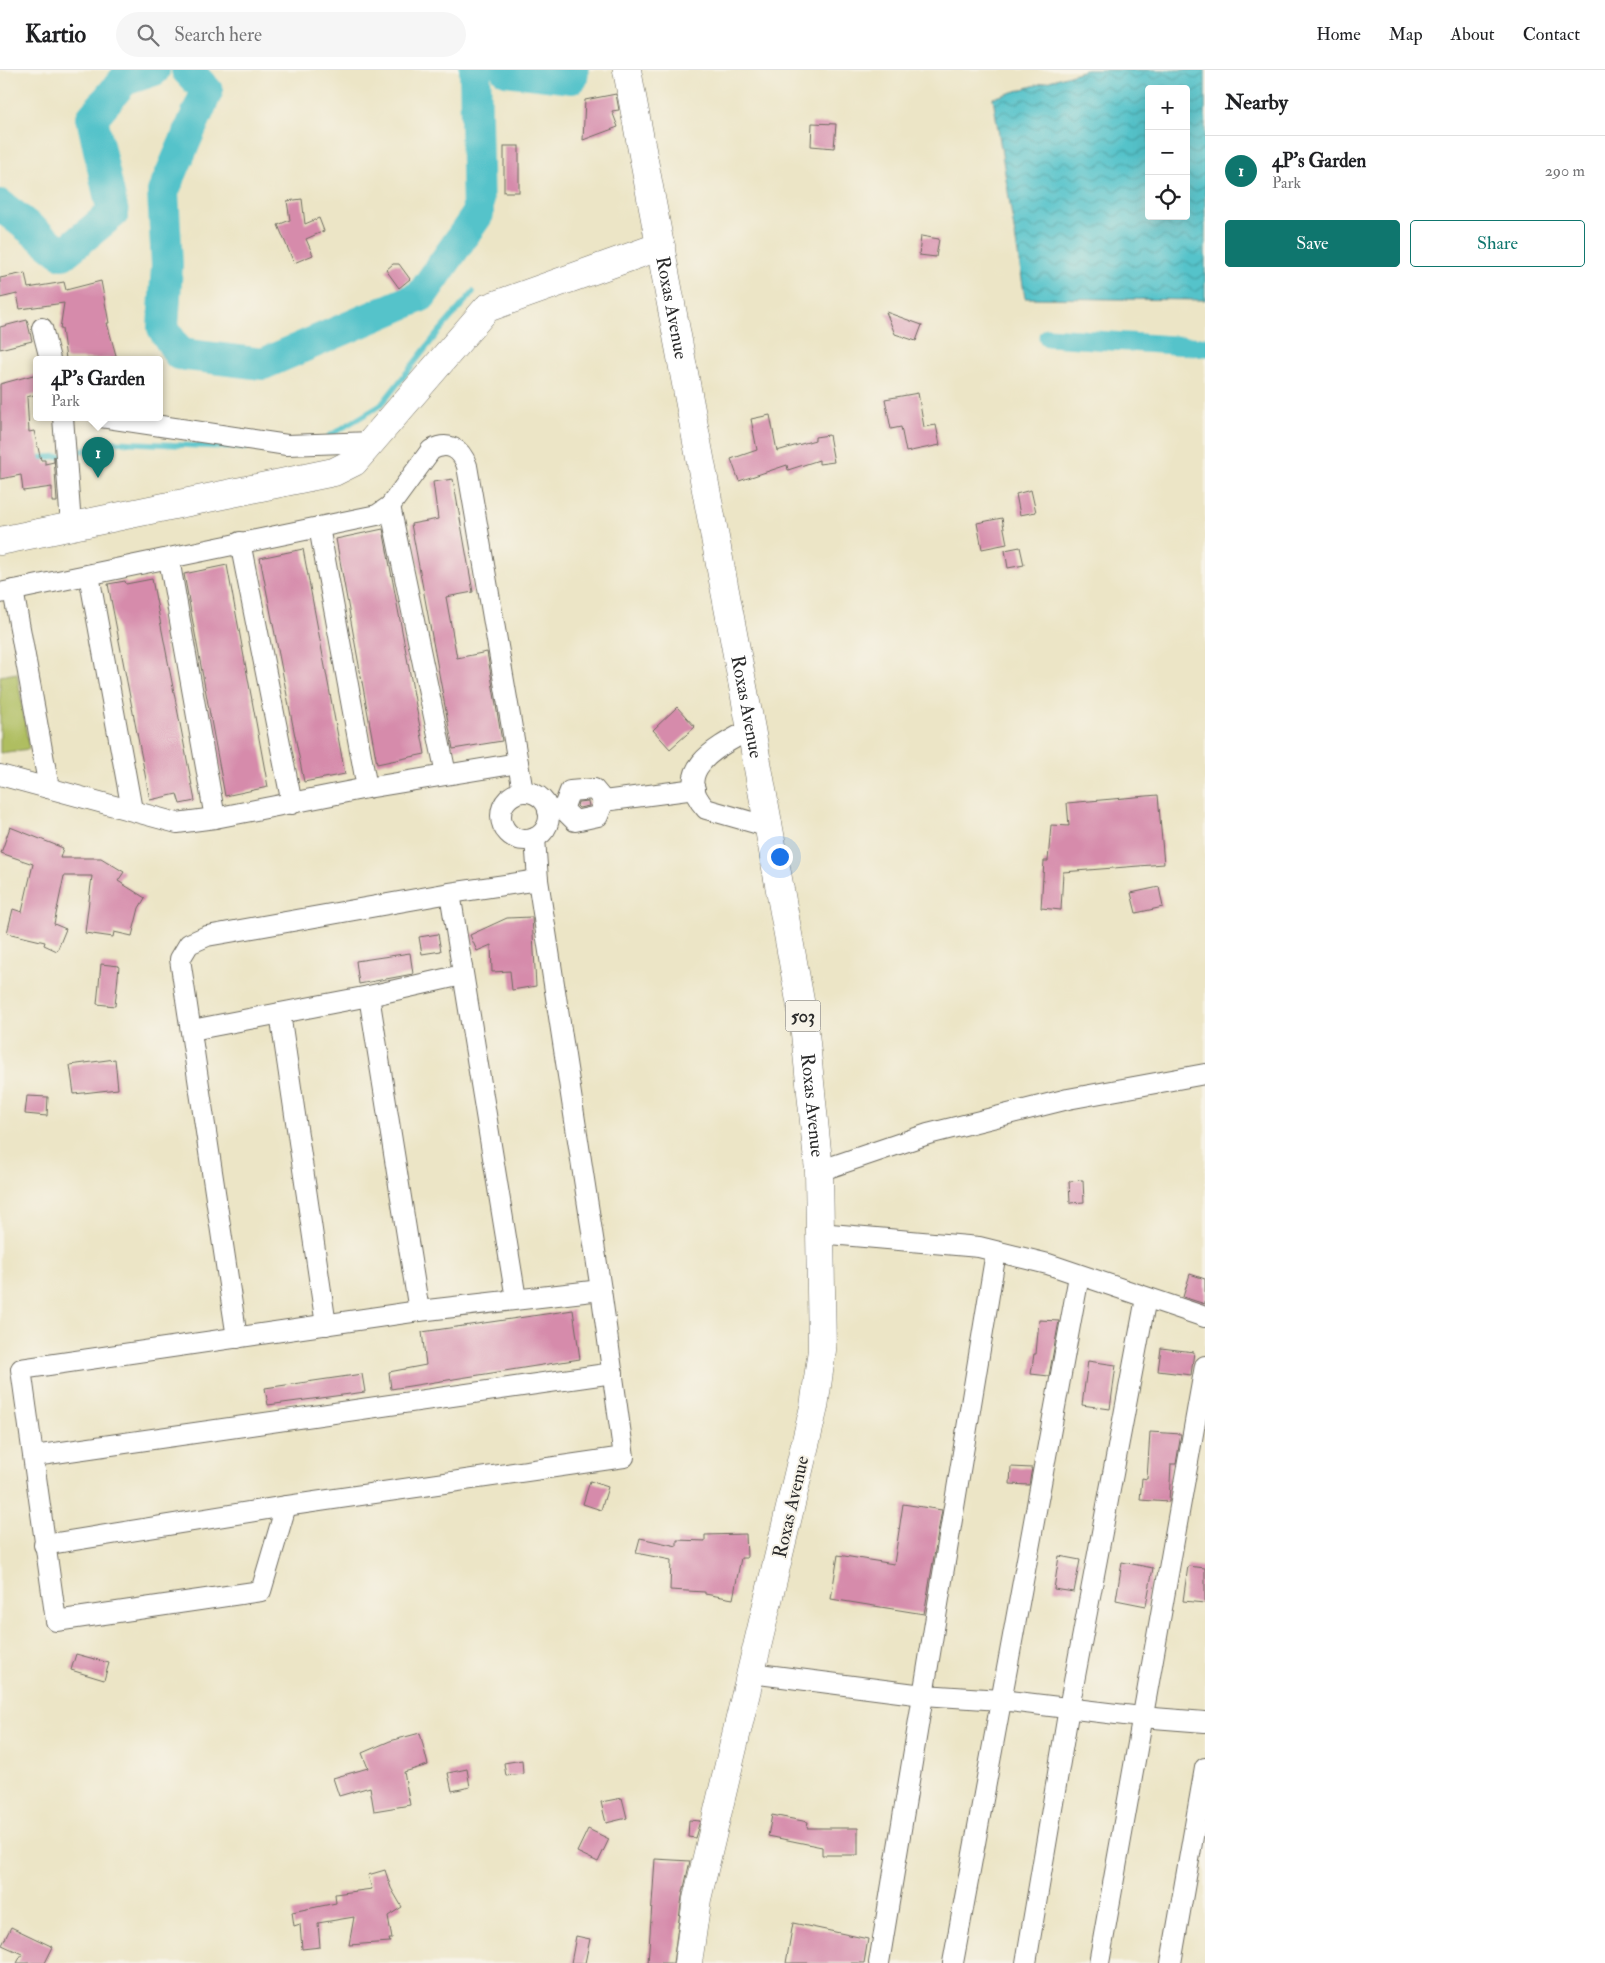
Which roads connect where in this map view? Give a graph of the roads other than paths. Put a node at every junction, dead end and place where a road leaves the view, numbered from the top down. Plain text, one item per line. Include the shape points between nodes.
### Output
1 (627, 70) edge
2 (661, 246) junction
3 (42, 328) dead end
4 (49, 356) edge
5 (63, 421) edge
6 (128, 421) edge
7 (373, 442) junction
8 (390, 506) junction
9 (71, 525) junction
10 (319, 527) junction
11 (0, 541) edge
12 (240, 542) junction
13 (169, 559) junction
14 (89, 575) junction
15 (6, 591) edge
16 (751, 729) junction
17 (518, 763) junction
18 (446, 774) junction
19 (0, 775) edge
20 (49, 788) junction
21 (367, 788) junction
22 (695, 789) junction
23 (523, 792) junction
24 (292, 804) junction
25 (132, 810) junction
26 (556, 810) junction
27 (215, 818) junction
28 (769, 827) junction
29 (535, 838) junction
30 (538, 880) junction
31 (450, 893) junction
32 (462, 975) junction
33 (369, 996) junction
34 (280, 1013) junction
35 (192, 1030) junction
36 (1205, 1074) edge
37 (819, 1171) junction
38 (819, 1233) junction
39 (996, 1252) junction
40 (1079, 1276) junction
41 (602, 1290) junction
42 (1146, 1298) junction
43 (516, 1299) junction
44 (419, 1312) junction
45 (1205, 1317) edge
46 (326, 1325) junction
47 (237, 1338) junction
48 (1205, 1366) edge
49 (613, 1373) junction
50 (34, 1456) junction
51 (286, 1506) junction
52 (44, 1545) junction
53 (751, 1673) junction
54 (922, 1695) junction
55 (1002, 1700) junction
56 (1069, 1708) junction
57 (1141, 1717) junction
58 (1205, 1722) edge
59 (1205, 1768) edge
60 (688, 1963) edge
61 (879, 1963) edge
62 (953, 1963) edge
63 (1026, 1963) edge
64 (1099, 1963) edge
65 (1171, 1963) edge

1 - 2 main road, Roxas Avenue / 503
2 - 7 main road via 486,308
2 - 16 main road, Roxas Avenue / 503
3 - 4 street
5 - 9 street
6 - 7 street via 287,445
7 - 9 main road via 354,462 334,472
8 - 10 street via 377,514
8 - 17 street via 431,450 448,445 463,456
8 - 18 street
9 - 11 main road
10 - 12 street
10 - 21 street
12 - 13 street
12 - 24 street
13 - 14 street
13 - 27 street
14 - 15 street
14 - 25 street
15 - 20 street
16 - 22 street via 711,751 699,765 694,777
16 - 28 main road, Roxas Avenue / 503
17 - 18 street
17 - 23 street
18 - 21 street
19 - 20 street
20 - 25 street
21 - 24 street
22 - 26 street via 604,801 594,789 570,791
22 - 28 street via 706,809
23 - 26 street via 539,797
23 - 29 street via 508,799 502,822 511,836 527,841
24 - 27 street
25 - 27 street via 178,823
26 - 29 street via 547,827
28 - 37 main road, Roxas Avenue / 503 via 804,1023
29 - 30 street
30 - 31 street
30 - 41 street
31 - 32 street
31 - 35 street via 207,936 189,944 180,959
32 - 33 street
32 - 43 street
33 - 34 street
33 - 44 street
34 - 35 street
34 - 46 street
35 - 47 street
36 - 37 street via 1068,1099 946,1129
37 - 38 main road, Roxas Avenue / 503
38 - 39 street
38 - 53 main road, Roxas Avenue / 503 via 822,1350 814,1407
39 - 40 street via 1048,1264
39 - 54 street
40 - 42 street
40 - 55 street
41 - 43 street
41 - 49 street
42 - 45 street
42 - 56 street
43 - 44 street
44 - 46 street
46 - 47 street
47 - 50 street via 21,1369
48 - 57 street
49 - 50 street
49 - 51 street via 624,1457
50 - 52 street
51 - 52 street
51 - 52 street via 261,1591 56,1621
53 - 54 street
53 - 60 main road, Roxas Avenue / 503 via 697,1899
54 - 55 street
54 - 61 street
55 - 56 street
55 - 62 street
56 - 57 street
56 - 63 street
57 - 58 street
57 - 64 street
59 - 65 street

